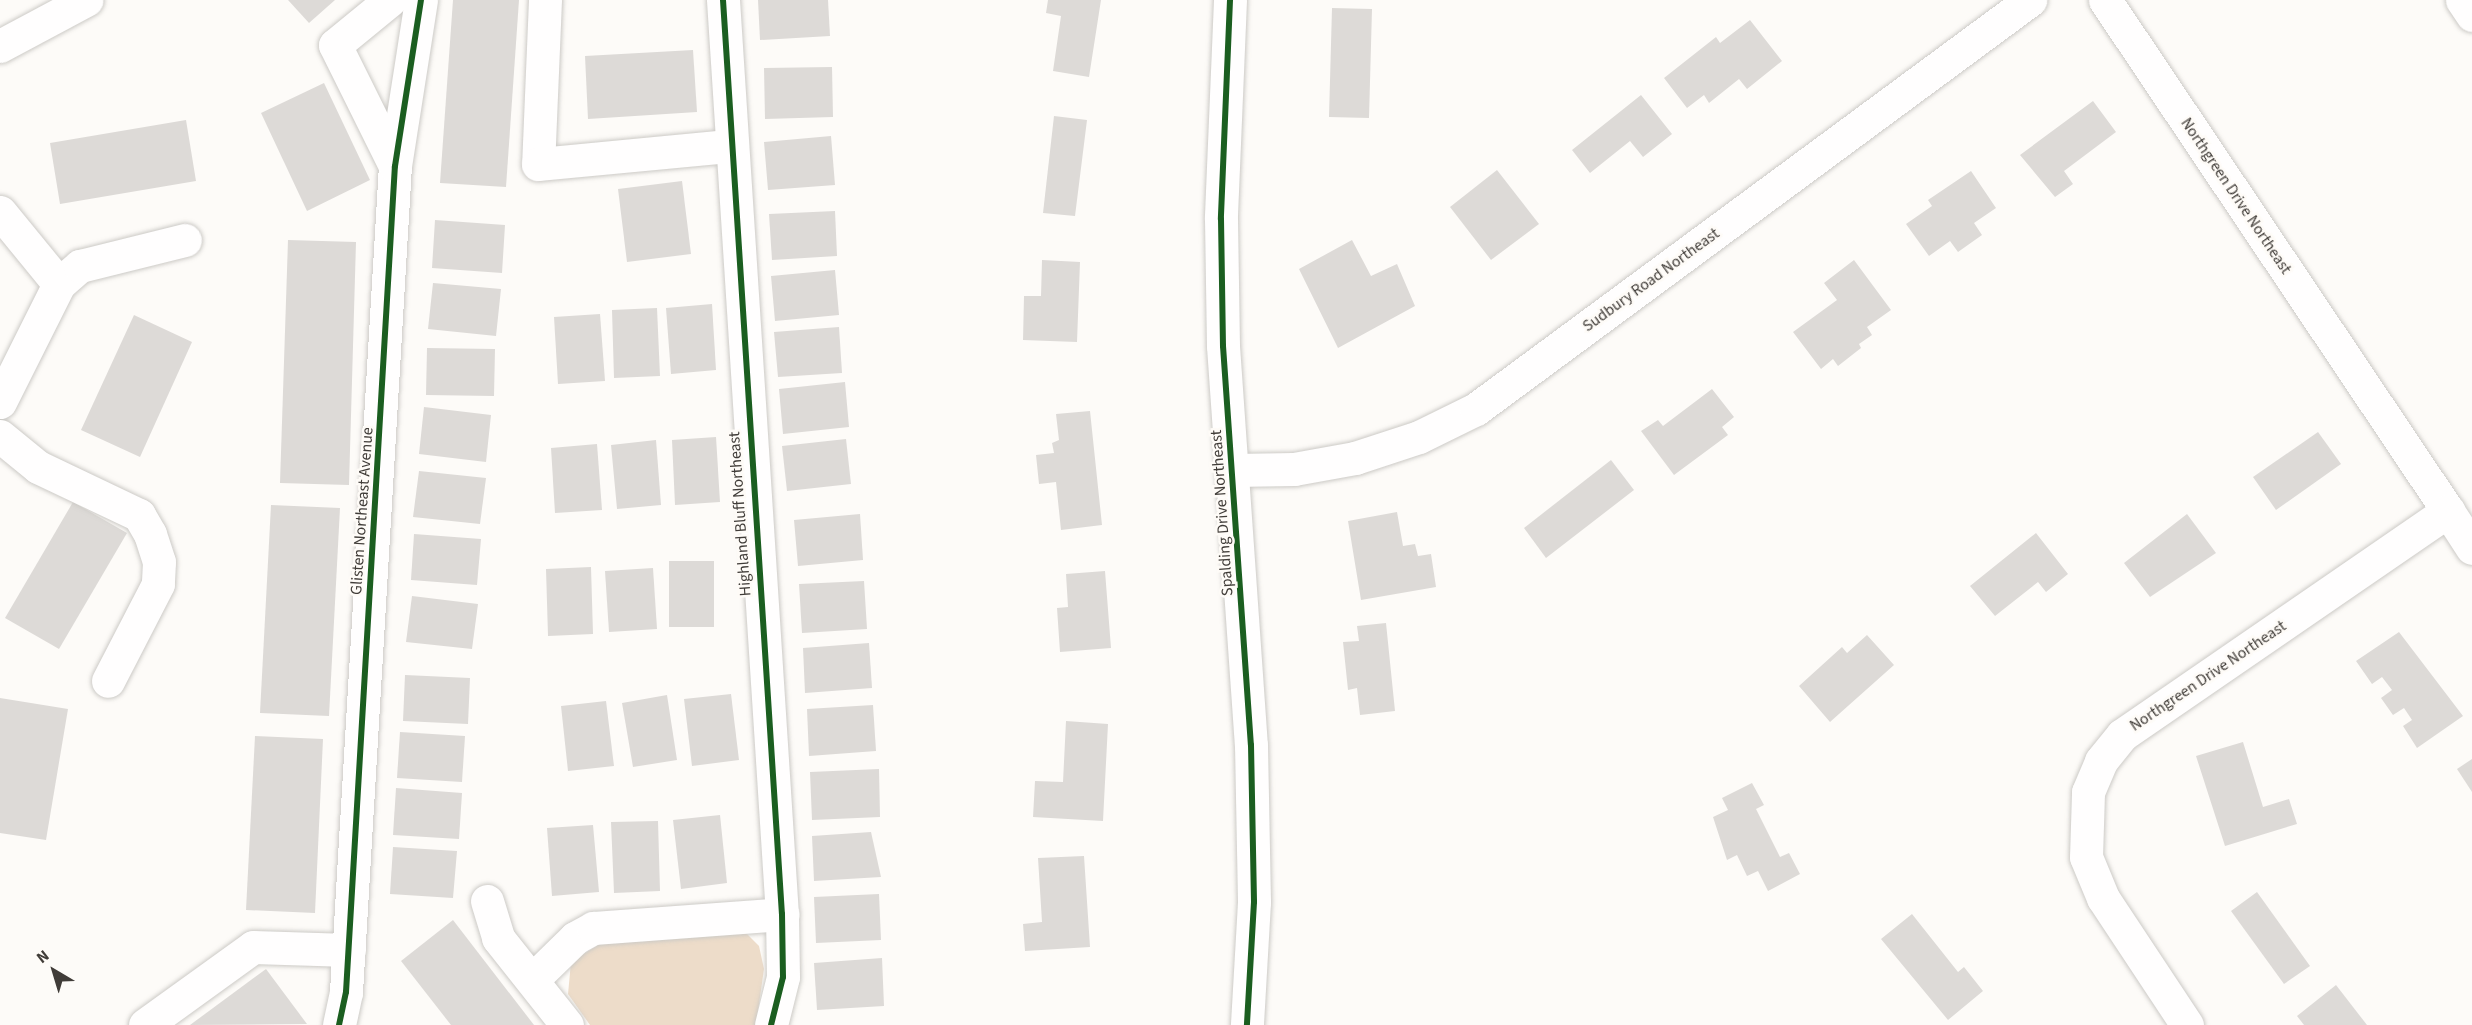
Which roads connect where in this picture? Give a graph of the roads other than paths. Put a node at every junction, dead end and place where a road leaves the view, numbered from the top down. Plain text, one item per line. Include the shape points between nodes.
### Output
1 (86, 0) edge
2 (390, 0) edge
3 (421, 0) edge
4 (545, 0) edge
5 (723, 0) edge
6 (1230, 0) edge
7 (2031, 0) edge
8 (2105, 0) edge
9 (2462, 0) edge
10 (2472, 15) edge
11 (0, 46) edge
12 (730, 146) junction
13 (395, 166) junction
14 (0, 212) edge
15 (185, 240) dead end
16 (59, 284) junction
17 (0, 402) edge
18 (0, 435) edge
19 (1233, 470) junction
20 (2448, 511) junction
21 (2472, 548) edge
22 (108, 681) dead end
23 (487, 901) dead end
24 (782, 914) junction
25 (349, 950) junction
26 (532, 980) junction
27 (145, 1025) edge
28 (339, 1025) edge
29 (567, 1025) edge
30 (771, 1025) edge
31 (1247, 1025) edge
32 (2187, 1025) edge

1 - 11 main road
2 - 13 main road, Glisten Northeast Avenue via 335,45
3 - 13 main road, Glisten Northeast Avenue
4 - 12 main road via 538,164
5 - 12 main road, Highland Bluff Northeast
6 - 19 main road, Spalding Drive Northeast via 1221,219 1222,346
7 - 19 main road, Sudbury Road Northeast via 1476,409 1419,437 1355,458 1294,469
8 - 20 main road, Northgreen Drive Northeast
9 - 10 main road
12 - 24 main road, Highland Bluff Northeast
13 - 25 main road, Glisten Northeast Avenue
14 - 16 main road
15 - 16 main road via 80,266
16 - 17 main road
18 - 22 main road via 38,467 138,515 150,534 159,562 158,584
19 - 31 main road, Spalding Drive Northeast via 1251,745 1254,902
20 - 21 main road, Northgreen Drive Northeast
20 - 32 main road, Northgreen Drive Northeast via 2122,735 2101,761 2088,792 2086,857 2103,898
23 - 26 main road via 498,938
24 - 26 main road via 593,928 575,938
24 - 30 main road, Highland Bluff Northeast via 783,977
25 - 27 main road via 253,947
25 - 28 main road, Glisten Northeast Avenue
26 - 29 main road

